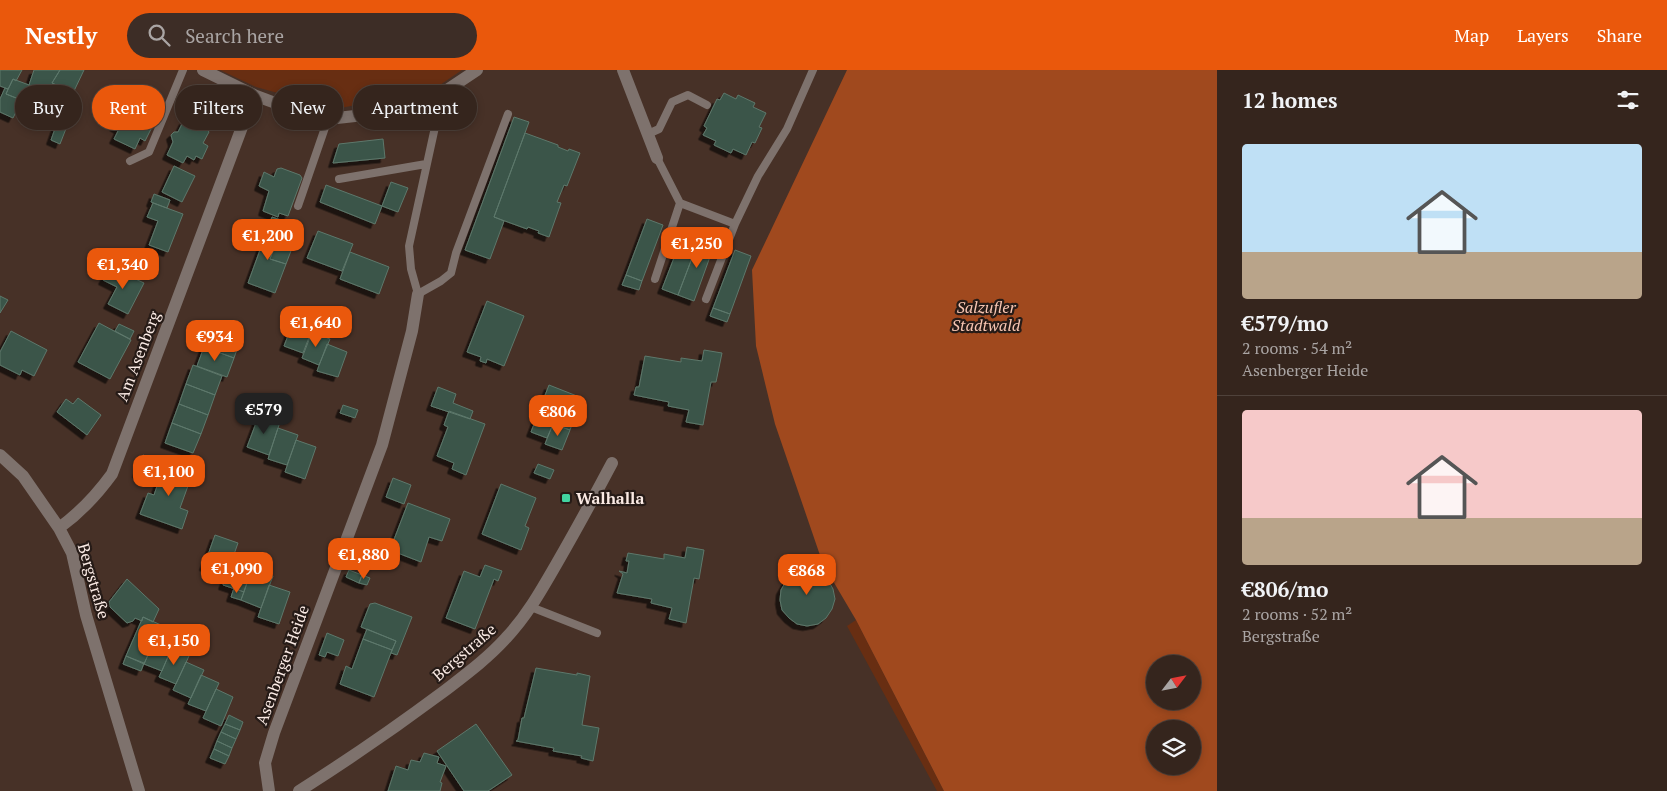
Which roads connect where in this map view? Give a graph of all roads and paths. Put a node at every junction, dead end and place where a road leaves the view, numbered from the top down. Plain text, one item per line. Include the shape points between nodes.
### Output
1 (184, 70) edge
2 (203, 70) edge
3 (476, 70) edge
4 (623, 70) edge
5 (813, 70) edge
6 (235, 85) edge
7 (454, 85) edge
8 (707, 105) dead end
9 (508, 114) dead end
10 (241, 130) edge
11 (324, 130) edge
12 (434, 130) edge
13 (648, 134) junction
14 (657, 158) joint
15 (130, 161) dead end
16 (426, 164) junction
17 (339, 179) dead end
18 (680, 203) junction
19 (298, 206) dead end
20 (735, 224) junction
21 (655, 279) dead end
22 (418, 294) junction
23 (706, 299) dead end
24 (0, 455) edge
25 (612, 463) dead end
26 (59, 528) junction
27 (531, 607) junction
28 (597, 633) dead end
29 (139, 791) edge
30 (269, 791) edge
31 (299, 791) edge

1 - 15 lane via 149,152
2 - 6 street
3 - 7 street
4 - 13 street
5 - 20 lane via 787,129 758,176
8 - 13 lane via 688,95 672,102 659,129
9 - 22 lane via 451,273
10 - 26 street, Am Asenberg via 112,474 78,514
11 - 19 lane
12 - 16 lane
13 - 14 street
14 - 18 lane
16 - 17 lane
16 - 22 lane via 409,246
18 - 20 lane
18 - 21 lane
20 - 23 lane
22 - 30 street, Asenberger Heide via 412,331 382,445 265,763
24 - 26 street, Bergstraße via 23,476
25 - 27 street, Bergstraße
26 - 29 street, Bergstraße via 72,553 86,615
27 - 28 lane
27 - 31 street, Bergstraße via 507,638 484,660 369,746

